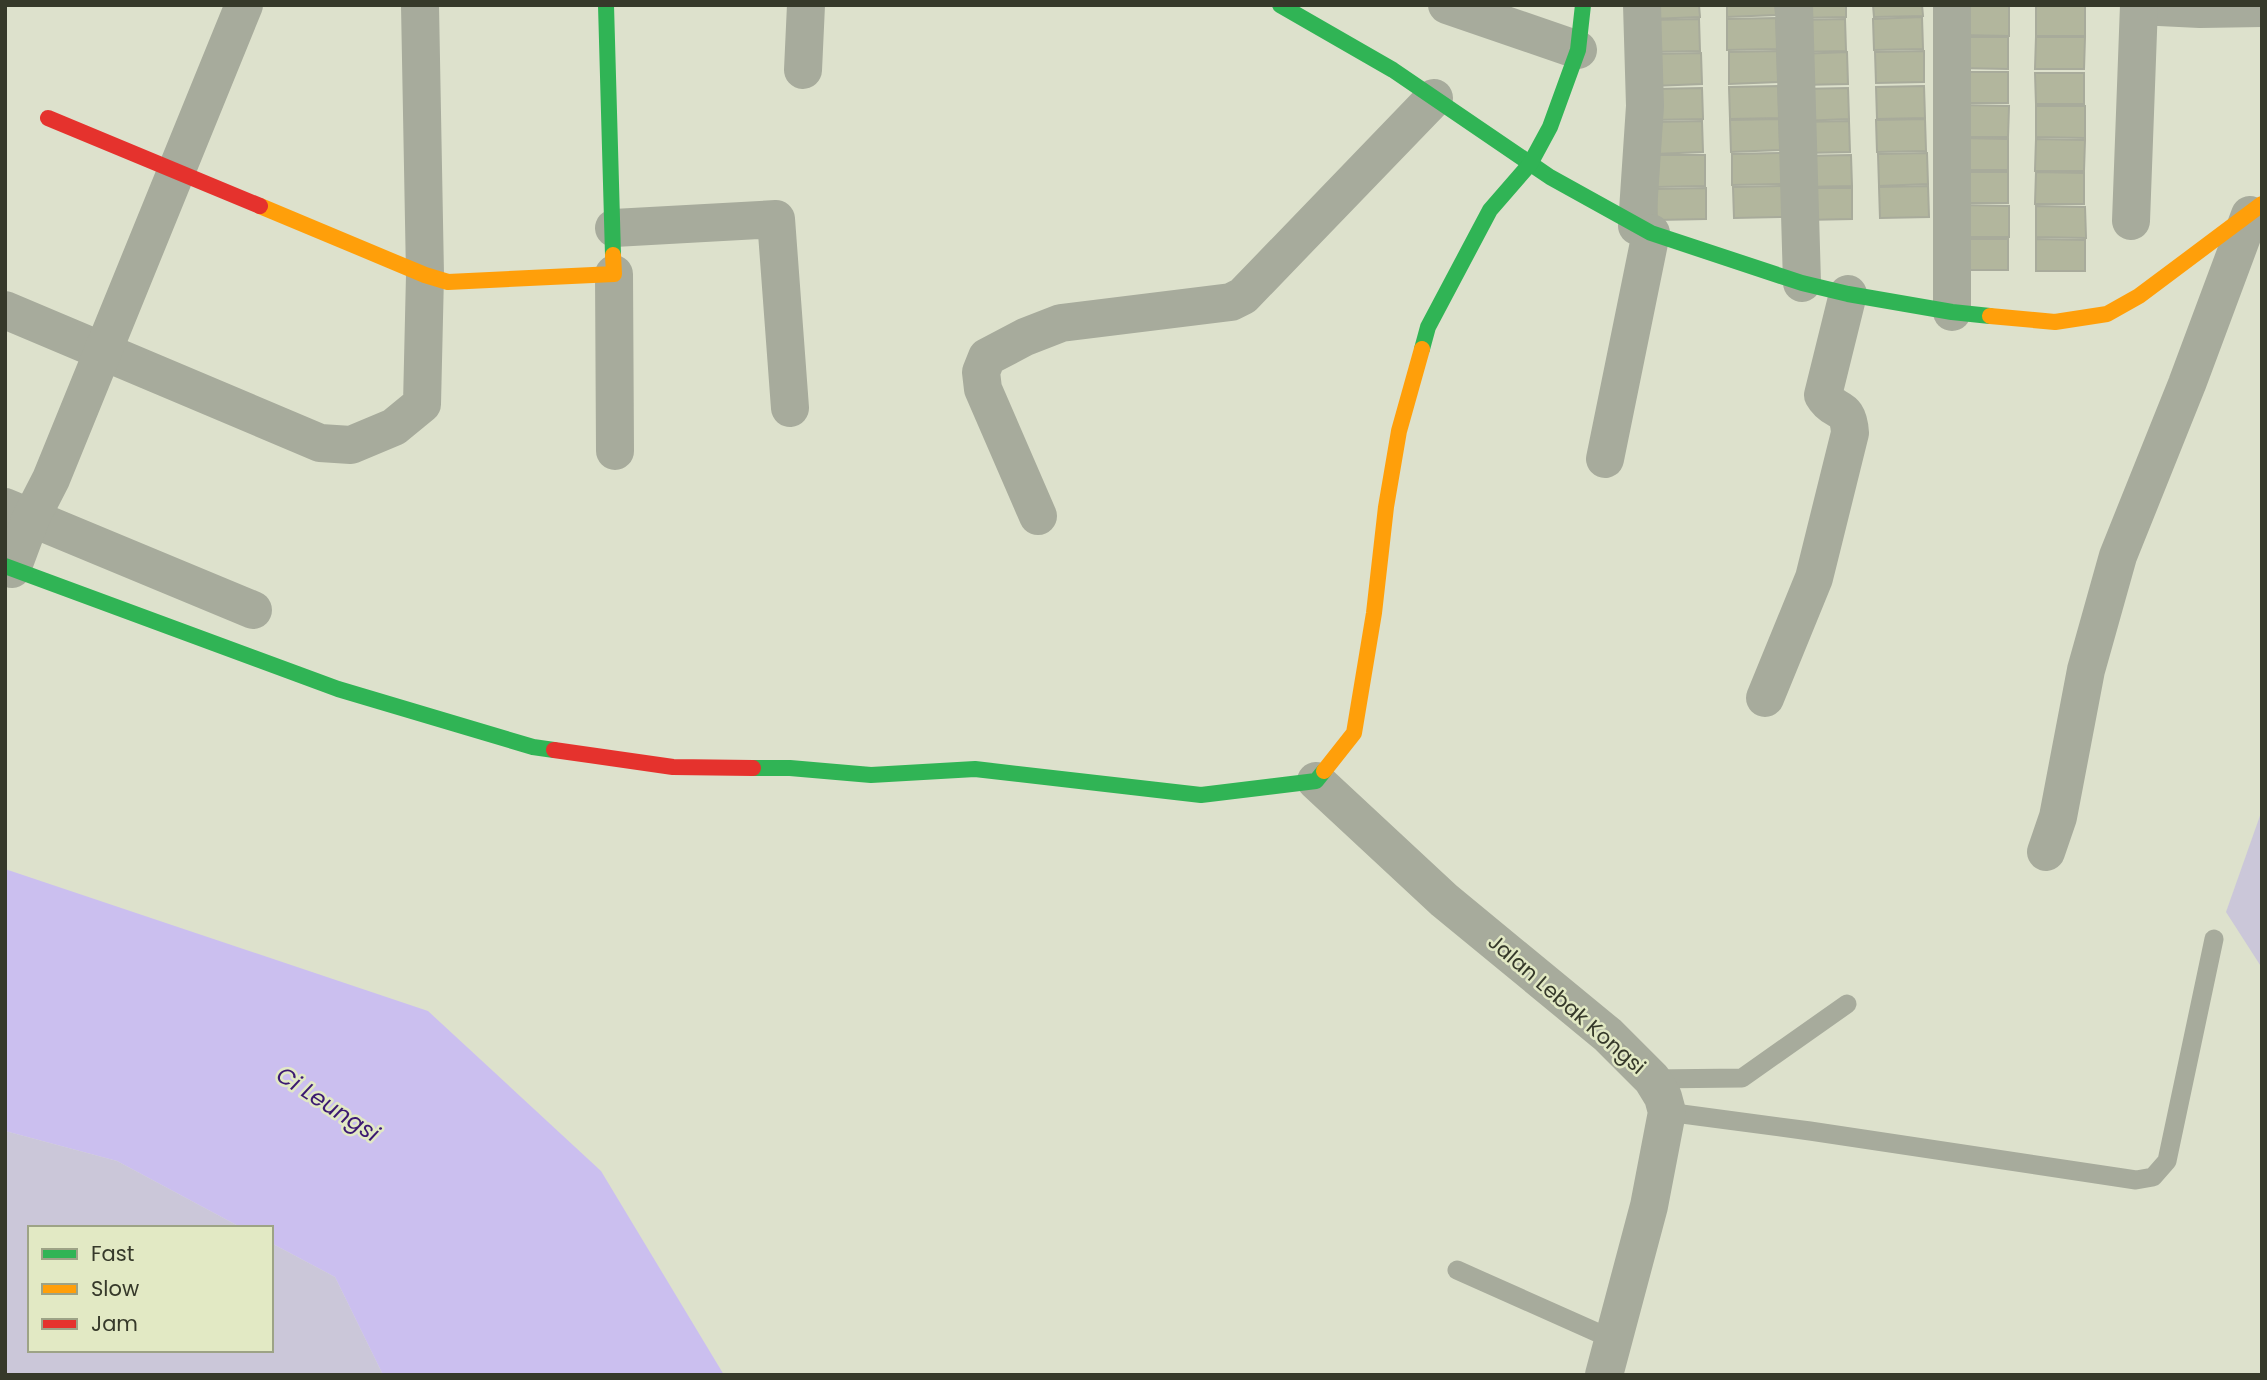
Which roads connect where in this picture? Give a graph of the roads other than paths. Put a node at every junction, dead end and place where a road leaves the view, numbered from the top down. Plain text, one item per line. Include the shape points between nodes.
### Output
1 (420, 5) edge
2 (606, 5) edge
3 (806, 5) edge
4 (1280, 5) edge
5 (1447, 5) edge
6 (1583, 5) edge
7 (1642, 5) edge
8 (1794, 5) edge
9 (1952, 5) edge
10 (2139, 6) edge
11 (234, 8) edge
12 (2262, 8) edge
13 (1578, 50) junction
14 (803, 70) dead end
15 (1434, 98) junction
16 (48, 118) dead end
17 (1530, 163) junction
18 (177, 172) junction
19 (2256, 210) edge
20 (2131, 221) dead end
21 (614, 228) junction
22 (1644, 229) junction
23 (614, 274) junction
24 (425, 275) junction
25 (1802, 283) junction
26 (1848, 294) junction
27 (5, 310) edge
28 (1952, 312) junction
29 (102, 349) junction
30 (790, 408) dead end
31 (615, 451) dead end
32 (1605, 459) dead end
33 (18, 512) edge
34 (1038, 516) dead end
35 (9, 567) edge
36 (253, 610) dead end
37 (1765, 698) dead end
38 (1316, 781) junction
39 (2046, 852) dead end
40 (2214, 939) dead end
41 (1847, 1004) dead end
42 (1660, 1095) junction
43 (1457, 1270) dead end
44 (1609, 1357) edge

1 - 24 street
2 - 21 street
3 - 14 street
4 - 15 street
5 - 13 street
6 - 13 street
7 - 22 street
8 - 25 street
9 - 28 street
10 - 12 street
10 - 20 street
11 - 18 street
13 - 17 street via 1550,127
15 - 17 street
15 - 34 street via 1243,296 1231,302 1061,323 987,357 981,372 982,388
16 - 18 street
17 - 22 street
17 - 38 street via 1490,210 1428,327 1399,432 1354,733
18 - 24 street
18 - 29 street
19 - 28 street via 2139,296 2107,314 2055,321
19 - 39 street via 2118,556 2086,670 2058,817
21 - 23 street
21 - 30 street via 776,219
22 - 25 street
22 - 32 street
23 - 24 street via 460,282
23 - 31 street
24 - 29 street via 422,404 394,427 351,445 320,443
25 - 26 street
26 - 28 street
26 - 37 street via 1823,395 1849,418 1850,433 1814,578
27 - 29 street
29 - 33 street via 51,479
33 - 35 street
33 - 36 street
35 - 38 street via 338,689 533,747 590,757 673,767 790,768 871,775 975,769 1201,795
38 - 42 street, Jalan Lebak Kongsi via 1444,900 1608,1035
40 - 42 lane via 2167,1161 2153,1177 2136,1180 1786,1127
41 - 42 lane via 1742,1078
42 - 44 street via 1649,1206
43 - 44 lane

